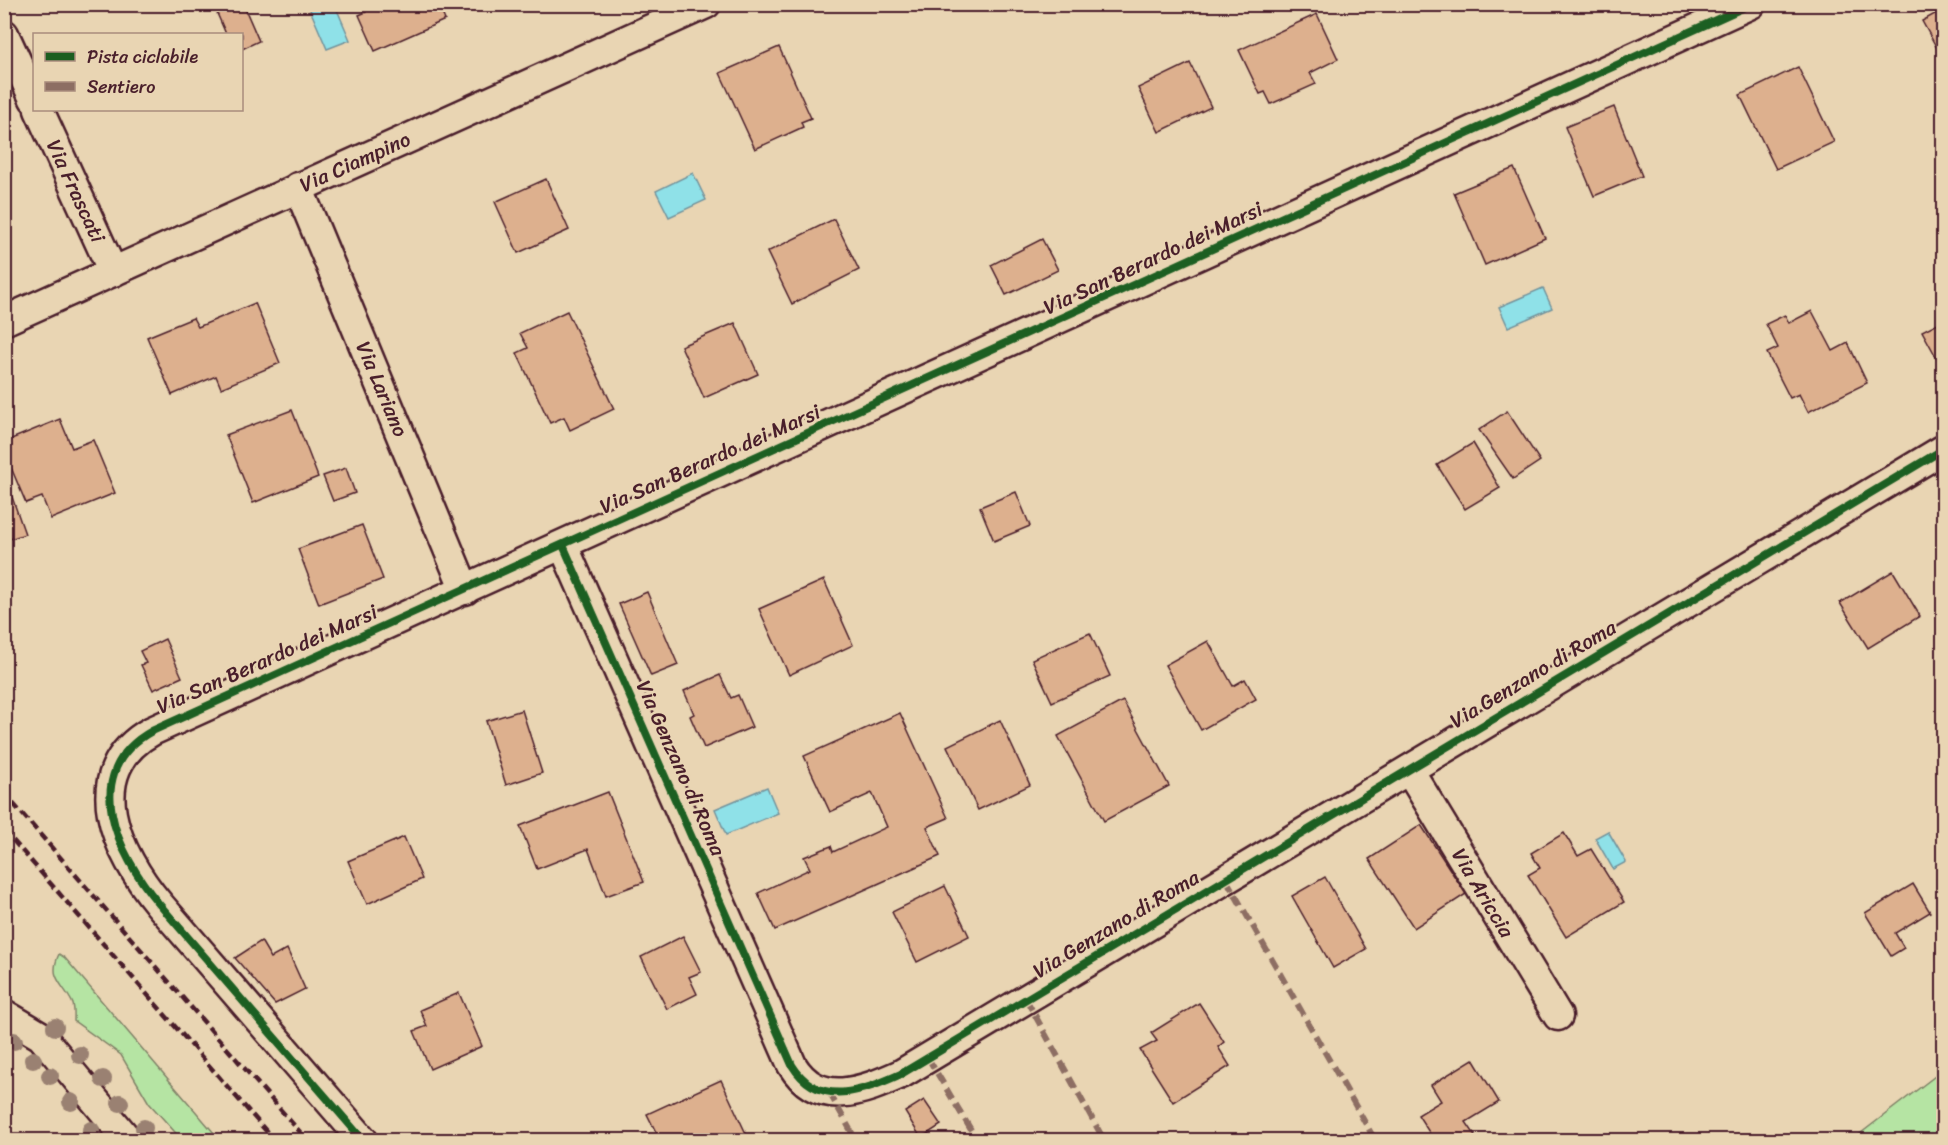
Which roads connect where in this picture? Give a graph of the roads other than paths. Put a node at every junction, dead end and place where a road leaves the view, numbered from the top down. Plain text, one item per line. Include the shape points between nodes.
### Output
1 (706, 4) edge
2 (1752, 4) edge
3 (4, 34) edge
4 (33, 97) edge
5 (39, 111) edge
6 (298, 187) junction
7 (113, 272) junction
8 (6, 320) edge
9 (1944, 449) edge
10 (563, 545) junction
11 (465, 590) junction
12 (1409, 770) junction
13 (4, 1014) edge
14 (1558, 1016) dead end
15 (128, 1140) edge
16 (363, 1140) edge

1 - 6 street, Via Ciampino
2 - 10 street, Via San Berardo dei Marsi
3 - 4 street
5 - 7 street, Via Frascati
6 - 7 street, Via Ciampino
6 - 11 street, Via Lariano
7 - 8 street, Via Ciampino
9 - 12 street, Via Genzano di Roma
10 - 11 street, Via San Berardo dei Marsi
10 - 12 street, Via Genzano di Roma via 792,1065 799,1077 819,1090 858,1091 901,1074
11 - 16 street, Via San Berardo dei Marsi via 152,731 126,750 112,779 113,821 138,877
12 - 14 street, Via Ariccia
13 - 15 street via 41,1036

